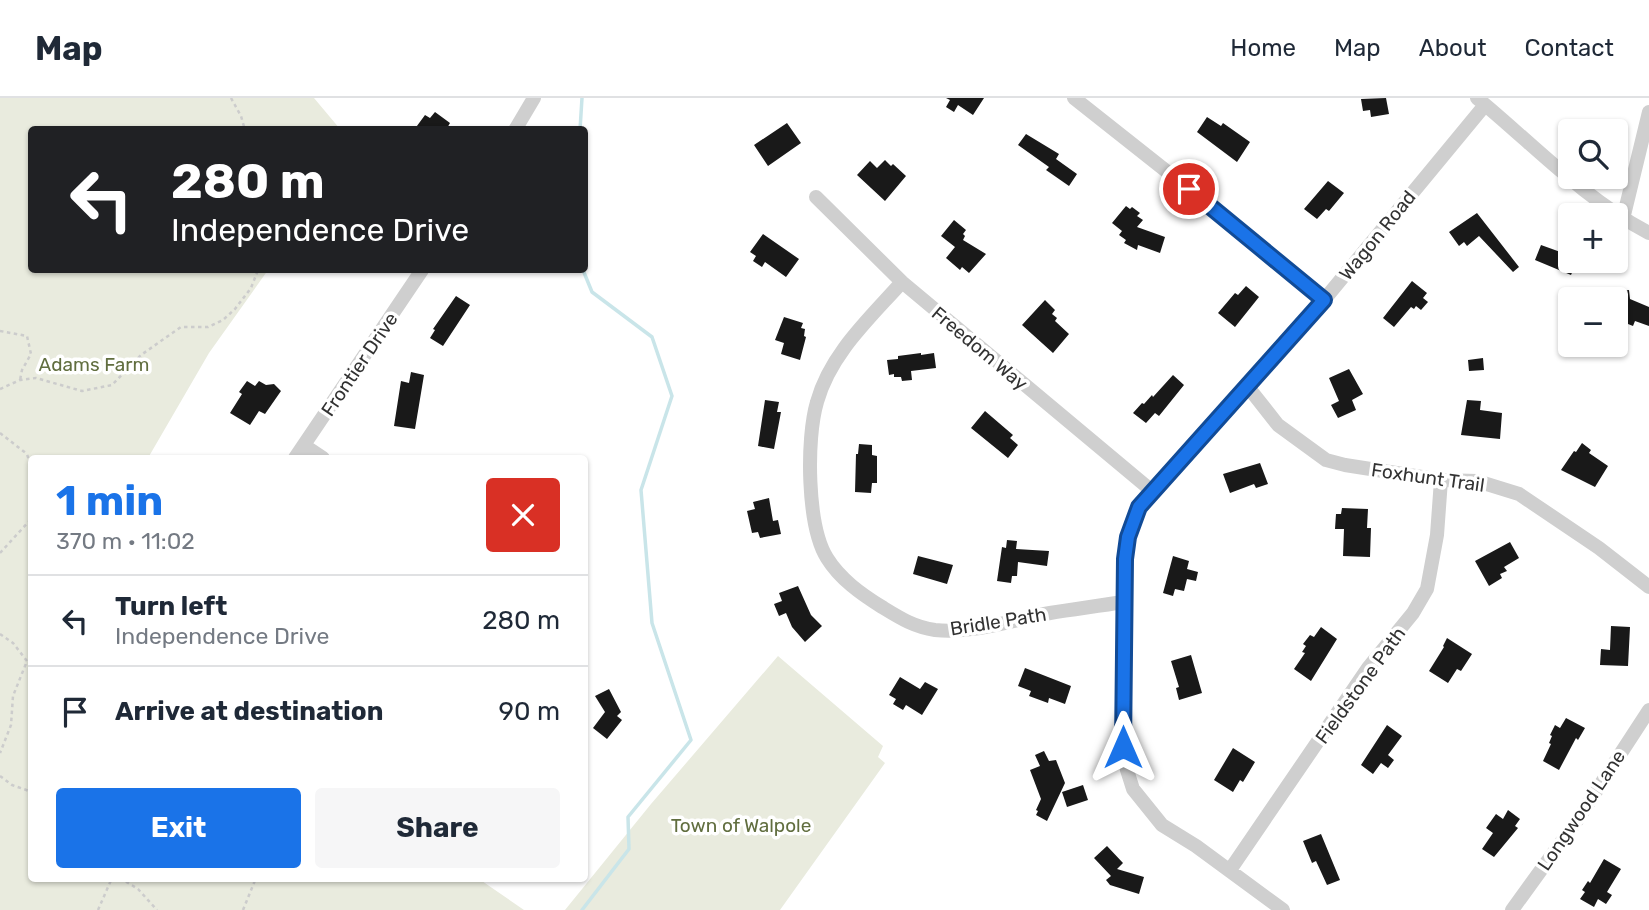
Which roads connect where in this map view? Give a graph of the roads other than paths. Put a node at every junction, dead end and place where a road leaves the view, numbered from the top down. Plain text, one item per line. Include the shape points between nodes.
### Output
1 (534, 98) edge
2 (1074, 98) edge
3 (1481, 102) edge
4 (1649, 112) edge
5 (517, 126) edge
6 (816, 197) dead end
7 (1600, 203) edge
8 (1627, 203) edge
9 (1628, 222) edge
10 (1649, 233) edge
11 (420, 273) edge
12 (902, 282) junction
13 (1324, 300) junction
14 (1248, 387) junction
15 (305, 446) junction
16 (298, 455) edge
17 (318, 455) edge
18 (1441, 480) junction
19 (1152, 491) junction
20 (1649, 587) edge
21 (1124, 602) junction
22 (1649, 710) edge
23 (1230, 870) junction
24 (1283, 910) edge
25 (1512, 910) edge

1 - 5 street
2 - 13 street
3 - 7 street
3 - 13 street, Wagon Road
4 - 8 street
6 - 12 street, Freedom Way
9 - 10 street
11 - 15 street, Frontier Drive
12 - 19 street, Freedom Way
12 - 21 street, Bridle Path via 846,346 817,402 811,495 817,534 827,558 846,582 873,601 909,624 934,629 956,631
13 - 14 street, Wagon Road
14 - 18 street, Foxhunt Trail via 1278,425 1326,460
14 - 19 street, Wagon Road
15 - 16 street, Frontier Drive
15 - 17 street
18 - 20 street, Foxhunt Trail via 1477,481 1519,494
18 - 23 street, Fieldstone Path via 1427,589
19 - 21 street, Wagon Road via 1139,507 1128,537
21 - 23 street, Wagon Road via 1123,747 1133,789 1162,825
22 - 25 street, Longwood Lane
23 - 24 street, Wagon Road

